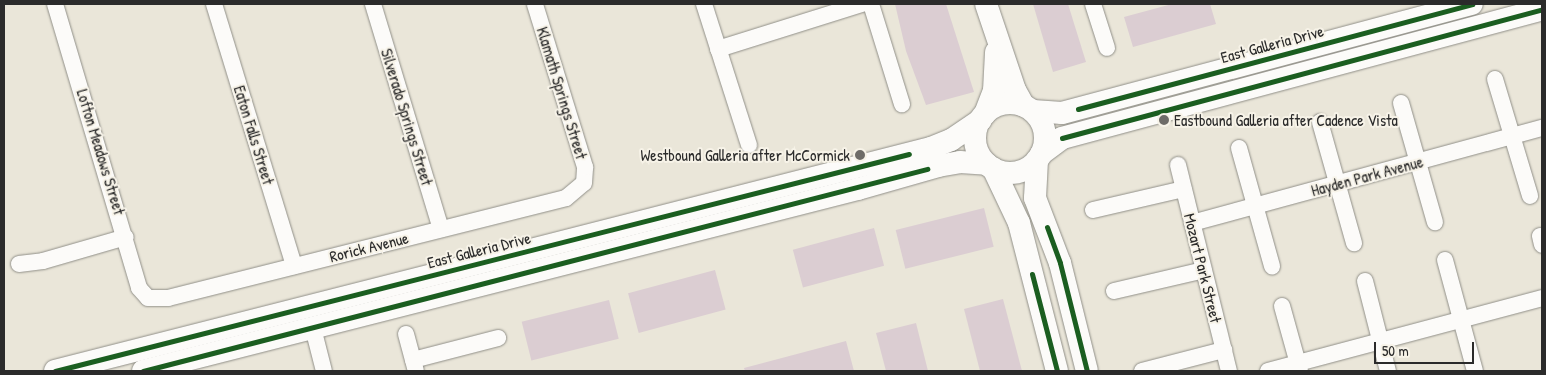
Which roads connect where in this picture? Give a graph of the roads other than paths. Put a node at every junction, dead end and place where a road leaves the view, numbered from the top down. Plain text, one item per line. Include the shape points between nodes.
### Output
1 (55, 4) edge
2 (214, 4) edge
3 (373, 4) edge
4 (535, 4) edge
5 (704, 4) edge
6 (862, 4) edge
7 (872, 4) edge
8 (986, 4) edge
9 (1093, 4) edge
10 (1472, 4) edge
11 (1542, 9) edge
12 (995, 35) junction
13 (1107, 48) dead end
14 (718, 49) junction
15 (1495, 79) dead end
16 (1401, 103) dead end
17 (902, 104) dead end
18 (1028, 108) junction
19 (983, 117) junction
20 (1320, 122) dead end
21 (1542, 128) edge
22 (1512, 137) junction
23 (748, 145) dead end
24 (1239, 148) dead end
25 (1039, 157) junction
26 (1418, 162) junction
27 (1178, 165) dead end
28 (990, 166) junction
29 (584, 183) joint
30 (1337, 184) junction
31 (1184, 189) junction
32 (1530, 196) dead end
33 (1255, 206) junction
34 (1093, 210) dead end
35 (1435, 222) dead end
36 (1192, 223) junction
37 (441, 229) junction
38 (126, 237) junction
39 (1354, 243) dead end
40 (1445, 260) dead end
41 (19, 264) dead end
42 (294, 266) junction
43 (1272, 266) dead end
44 (1204, 270) junction
45 (1365, 281) dead end
46 (1114, 291) dead end
47 (148, 298) joint
48 (1542, 298) edge
49 (1282, 306) dead end
50 (1461, 320) junction
51 (313, 328) junction
52 (406, 334) dead end
53 (498, 338) dead end
54 (1381, 341) junction
55 (1224, 350) junction
56 (414, 366) edge
57 (1299, 367) edge
58 (55, 371) edge
59 (143, 371) edge
60 (324, 371) edge
61 (1057, 371) edge
62 (1086, 371) edge
63 (1142, 371) edge
64 (1229, 371) edge
65 (1268, 371) edge
66 (1388, 371) edge
67 (1475, 371) edge

1 - 38 street, Lofton Meadows Street
2 - 42 street, Eaton Falls Street
3 - 37 street, Silverado Springs Street
4 - 29 street, Klamath Springs Street via 585,167
5 - 14 street
6 - 14 street
7 - 17 street
8 - 12 main road
9 - 13 street
10 - 18 main road, East Galleria Drive via 1062,113
11 - 25 main road via 1062,138
12 - 18 main road via 1015,90
12 - 19 main road via 996,78
14 - 23 street
15 - 22 street
16 - 26 street
18 - 19 main road via 1002,104
18 - 25 main road via 1045,133
19 - 28 main road via 976,139 979,152
19 - 58 main road, East Galleria Drive via 951,140 931,148
20 - 30 street
21 - 22 street, Hayden Park Avenue
22 - 26 street, Hayden Park Avenue
22 - 32 street
24 - 33 street
25 - 28 main road via 1014,172
25 - 62 main road via 1035,198 1060,263
26 - 30 street, Hayden Park Avenue
26 - 35 street
27 - 31 street, Mozart Park Street
28 - 51 main road, East Galleria Drive via 960,162 938,166
28 - 61 main road via 1019,224
29 - 37 street, Rorick Avenue via 566,198
30 - 33 street, Hayden Park Avenue
30 - 39 street
31 - 34 street
31 - 36 street, Mozart Park Street
33 - 36 street, Hayden Park Avenue
33 - 43 street
36 - 44 street, Mozart Park Street
37 - 42 street, Rorick Avenue
38 - 41 street via 43,261
38 - 47 street, Lofton Meadows Street via 139,288
40 - 50 street
42 - 47 street, Rorick Avenue via 168,298
44 - 46 street
44 - 55 street, Mozart Park Street
45 - 54 street
48 - 50 street
49 - 57 street
50 - 54 street
50 - 67 street
51 - 59 main road, East Galleria Drive
51 - 60 street
52 - 56 street
53 - 56 street
54 - 57 street
54 - 66 street
55 - 63 street
55 - 64 street, Mozart Park Street
57 - 65 street

